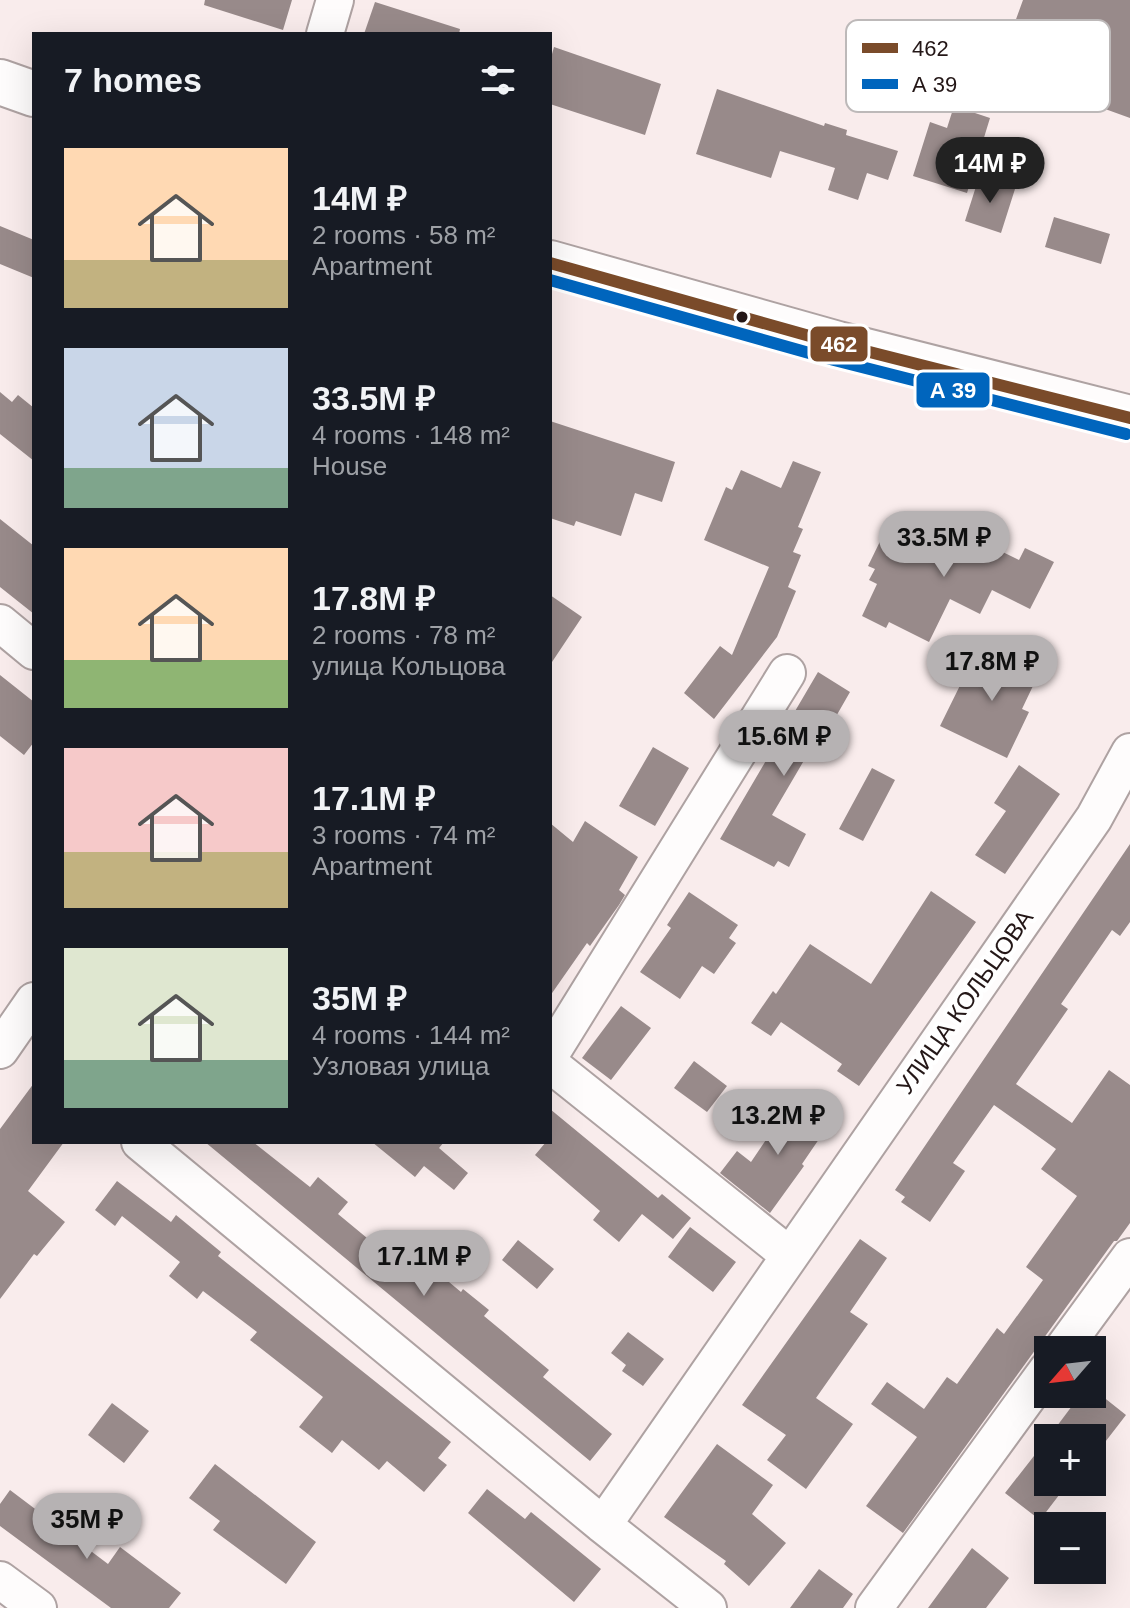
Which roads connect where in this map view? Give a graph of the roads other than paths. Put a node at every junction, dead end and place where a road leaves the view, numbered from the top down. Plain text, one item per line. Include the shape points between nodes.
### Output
1 (335, 0) edge
2 (326, 32) edge
3 (0, 82) edge
4 (32, 93) edge
5 (552, 264) edge
6 (1130, 418) edge
7 (0, 623) edge
8 (32, 649) edge
9 (787, 673) dead end
10 (1130, 752) edge
11 (32, 1005) edge
12 (11, 1042) edge
13 (552, 1052) edge
14 (552, 1066) edge
15 (142, 1144) edge
16 (789, 1255) junction
17 (1130, 1257) edge
18 (1072, 1336) edge
19 (1034, 1388) edge
20 (603, 1525) junction
21 (0, 1580) edge
22 (38, 1608) edge
23 (708, 1608) edge
24 (874, 1608) edge

1 - 2 street
3 - 4 street
5 - 6 street
7 - 8 street
9 - 13 street
10 - 16 street, УЛИЦА КОЛЬЦОВА via 1085,831
11 - 12 street
14 - 16 street
15 - 20 street
16 - 20 street, УЛИЦА КОЛЬЦОВА
17 - 18 street
19 - 24 street
20 - 23 street
21 - 22 street

